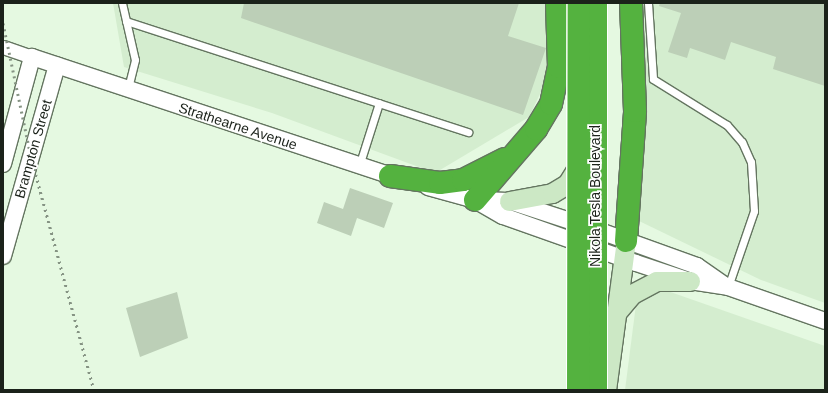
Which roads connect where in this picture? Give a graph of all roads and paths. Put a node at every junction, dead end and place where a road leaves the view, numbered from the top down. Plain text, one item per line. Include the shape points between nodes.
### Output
1 (122, 3) edge
2 (557, 3) edge
3 (579, 3) edge
4 (592, 3) edge
5 (596, 3) edge
6 (631, 3) edge
7 (648, 3) edge
8 (126, 21) junction
9 (592, 36) junction
10 (3, 48) edge
11 (32, 57) junction
12 (57, 65) junction
13 (128, 89) junction
14 (379, 103) junction
15 (468, 132) dead end
16 (586, 137) junction
17 (510, 157) junction
18 (3, 164) edge
19 (358, 166) junction
20 (390, 176) junction
21 (475, 200) junction
22 (509, 201) junction
23 (586, 226) junction
24 (604, 233) junction
25 (586, 245) junction
26 (625, 250) junction
27 (604, 252) junction
28 (3, 256) edge
29 (690, 281) junction
30 (728, 287) junction
31 (617, 312) junction
32 (825, 321) edge
33 (578, 390) edge
34 (586, 390) edge
35 (596, 390) edge
36 (606, 390) edge

1 - 8 lane
2 - 17 highway via 556,85 551,104 536,129
3 - 33 highway, Nikola Tesla Boulevard, bridge
4 - 9 main road
5 - 35 highway, Nikola Tesla Boulevard, bridge
6 - 26 highway via 635,111
7 - 30 lane via 653,79 722,121 737,136 751,162 756,188 754,211
8 - 13 lane via 135,60
8 - 14 lane
9 - 16 main road
9 - 24 main road via 600,86
10 - 11 street, Strathearne Avenue
11 - 12 street, Strathearne Avenue
11 - 18 street, Brampton Street
12 - 13 street, Strathearne Avenue
12 - 28 street, Brampton Street
13 - 19 street, Strathearne Avenue
14 - 15 lane
14 - 19 lane
16 - 22 main road via 578,170 564,186 536,198
16 - 23 main road
17 - 20 highway via 463,180 440,183
17 - 21 highway
19 - 20 street, Strathearne Avenue
20 - 21 street, Strathearne Avenue
21 - 22 street, Strathearne Avenue
21 - 25 street, Strathearne Avenue via 504,216
22 - 23 street, Strathearne Avenue
23 - 24 street, Strathearne Avenue
23 - 25 main road
24 - 26 street, Strathearne Avenue
24 - 27 main road
25 - 27 street, Strathearne Avenue
25 - 34 main road
26 - 27 street, Strathearne Avenue
26 - 29 street, Strathearne Avenue
26 - 30 street, Strathearne Avenue via 696,266
26 - 31 main road
27 - 36 main road
29 - 30 street, Strathearne Avenue
29 - 31 main road via 656,281 632,294
30 - 32 street, Strathearne Avenue
31 - 36 main road

